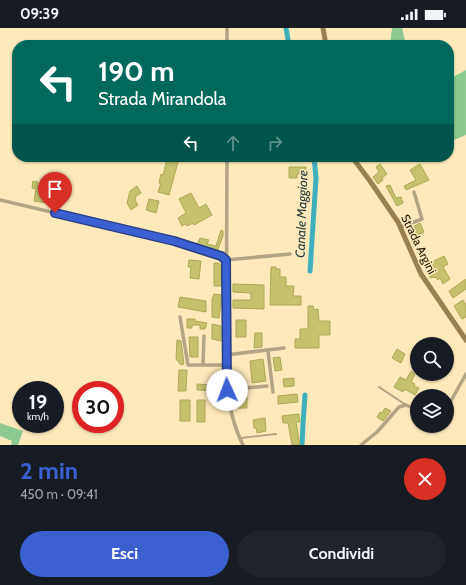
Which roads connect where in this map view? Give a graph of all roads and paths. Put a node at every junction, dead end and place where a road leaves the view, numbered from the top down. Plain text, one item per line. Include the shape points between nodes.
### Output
1 (227, 28) edge
2 (323, 28) edge
3 (227, 40) edge
4 (325, 40) edge
5 (227, 162) edge
6 (356, 162) edge
7 (414, 192) dead end
8 (0, 200) edge
9 (401, 227) junction
10 (290, 254) dead end
11 (226, 260) junction
12 (180, 317) dead end
13 (204, 336) dead end
14 (466, 340) edge
15 (284, 348) dead end
16 (268, 351) junction
17 (226, 355) junction
18 (204, 365) junction
19 (226, 365) junction
20 (466, 374) edge
21 (267, 386) dead end
22 (379, 387) dead end
23 (227, 390) junction
24 (273, 392) dead end
25 (454, 395) edge
26 (406, 405) junction
27 (410, 407) edge
28 (276, 434) dead end
29 (239, 438) junction
30 (243, 445) edge
31 (361, 445) edge

1 - 3 street
2 - 4 main road
5 - 11 street
6 - 9 main road, Strada Argini
7 - 9 street via 422,219
8 - 11 street via 174,241 221,256
9 - 14 main road, Strada Argini via 421,274
10 - 11 street
11 - 17 street
12 - 18 street via 188,365
13 - 18 street
15 - 16 street
16 - 17 street
16 - 24 street
17 - 19 street
18 - 19 street
19 - 23 street
20 - 25 street
21 - 23 street
22 - 26 lane
23 - 29 street
26 - 27 street
26 - 31 street via 398,407
28 - 29 lane
29 - 30 street

